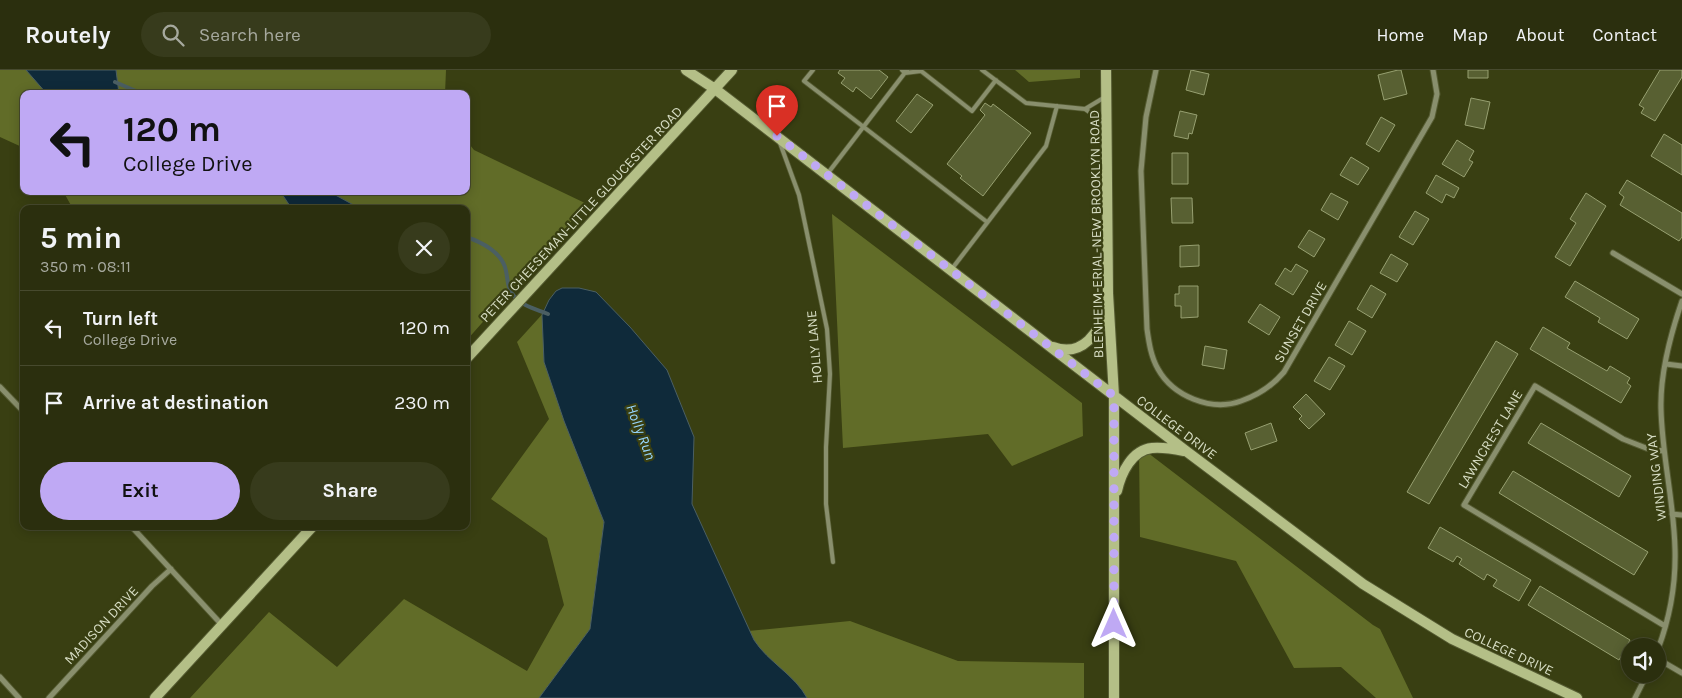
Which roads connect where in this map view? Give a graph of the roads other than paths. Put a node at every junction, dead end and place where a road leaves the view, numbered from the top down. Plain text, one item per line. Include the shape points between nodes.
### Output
1 (686, 70) edge
2 (732, 70) edge
3 (813, 70) edge
4 (982, 70) edge
5 (1106, 70) edge
6 (1156, 70) edge
7 (1433, 70) edge
8 (905, 71) edge
9 (996, 80) junction
10 (715, 88) junction
11 (1107, 96) junction
12 (1057, 106) junction
13 (1085, 109) junction
14 (1107, 124) junction
15 (864, 127) junction
16 (777, 136) junction
17 (827, 175) junction
18 (988, 222) junction
19 (1613, 253) dead end
20 (951, 270) junction
21 (1108, 293) junction
22 (1682, 294) edge
23 (1682, 301) edge
24 (1047, 344) junction
25 (470, 355) edge
26 (1666, 364) junction
27 (1682, 366) edge
28 (0, 387) edge
29 (1114, 396) junction
30 (20, 408) edge
31 (1186, 451) junction
32 (1663, 451) junction
33 (1114, 514) junction
34 (1672, 514) junction
35 (1682, 515) edge
36 (135, 530) edge
37 (309, 530) edge
38 (833, 562) dead end
39 (171, 569) junction
40 (222, 625) junction
41 (1666, 626) junction
42 (1662, 638) edge
43 (1666, 664) edge
44 (1682, 673) edge
45 (0, 677) edge
46 (1642, 683) edge
47 (19, 698) edge
48 (49, 698) edge
49 (155, 698) edge
50 (1114, 698) edge
51 (1577, 698) edge
52 (1635, 698) edge

1 - 10 main road, COLLEGE DRIVE
2 - 10 main road, PETER CHEESEMAN-LITTLE GLOUCESTER ROAD
3 - 15 lane via 804,81
4 - 9 lane
5 - 11 main road, BLENHEIM-ERIAL-NEW BROOKLYN ROAD
6 - 7 street, SUNSET DRIVE via 1146,117 1141,170 1147,329 1152,355 1167,382 1183,396 1206,403 1229,404 1264,391 1284,372 1432,117 1437,94
8 - 9 lane via 921,71 972,111
8 - 15 lane
9 - 12 lane via 1026,103
10 - 16 main road, COLLEGE DRIVE
10 - 25 main road, PETER CHEESEMAN-LITTLE GLOUCESTER ROAD
11 - 13 lane
11 - 14 main road, BLENHEIM-ERIAL-NEW BROOKLYN ROAD
12 - 13 lane
12 - 18 lane via 1046,146
13 - 14 lane
14 - 21 main road, BLENHEIM-ERIAL-NEW BROOKLYN ROAD
15 - 17 lane
15 - 18 lane
16 - 17 main road, COLLEGE DRIVE
16 - 38 lane, HOLLY LANE via 800,195 827,329 830,374 826,504
17 - 20 main road, COLLEGE DRIVE
18 - 20 lane
19 - 22 street
20 - 24 main road, COLLEGE DRIVE
21 - 24 main road via 1102,319 1088,342 1066,350
21 - 29 main road, BLENHEIM-ERIAL-NEW BROOKLYN ROAD
23 - 26 street, WINDING WAY
24 - 29 main road, COLLEGE DRIVE
26 - 27 street
26 - 32 street, WINDING WAY via 1661,406
28 - 30 street
29 - 31 main road, COLLEGE DRIVE
29 - 33 main road, BLENHEIM-ERIAL-NEW BROOKLYN ROAD
31 - 33 main road via 1152,448 1136,455 1120,479
31 - 51 main road, COLLEGE DRIVE via 1363,584 1452,639
32 - 34 street, WINDING WAY
32 - 41 street, LAWNCREST LANE via 1623,439 1535,386 1464,504
33 - 50 main road, BLENHEIM-ERIAL-NEW BROOKLYN ROAD
34 - 35 street
34 - 41 street, WINDING WAY via 1674,578
36 - 39 street
37 - 40 main road
39 - 40 street
39 - 48 street, MADISON DRIVE
40 - 49 main road
41 - 42 street, WINDING WAY
43 - 44 street
45 - 47 street
46 - 52 street

